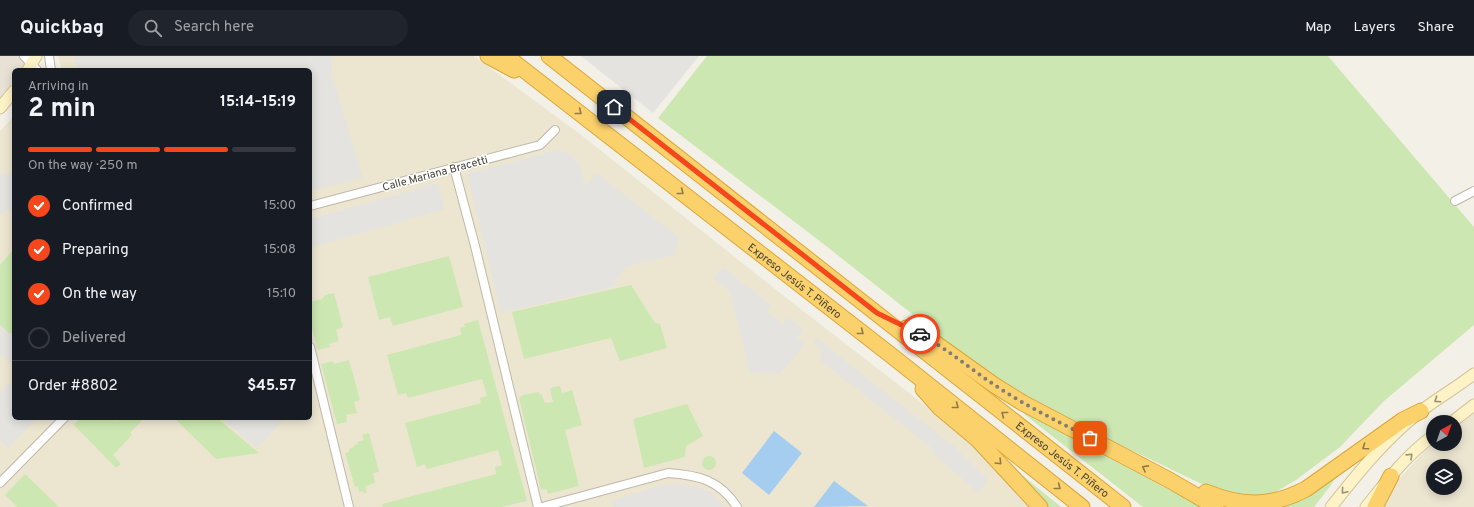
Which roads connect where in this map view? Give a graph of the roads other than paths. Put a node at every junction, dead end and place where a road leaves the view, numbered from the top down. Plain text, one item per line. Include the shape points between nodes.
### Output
1 (49, 56) edge
2 (488, 56) edge
3 (506, 56) edge
4 (549, 56) edge
5 (554, 56) edge
6 (51, 68) edge
7 (564, 68) junction
8 (548, 88) junction
9 (12, 93) edge
10 (0, 108) edge
11 (555, 130) dead end
12 (454, 168) junction
13 (1474, 191) edge
14 (1455, 202) dead end
15 (312, 205) edge
16 (877, 313) junction
17 (312, 355) edge
18 (892, 356) junction
19 (1474, 374) edge
20 (1474, 406) edge
21 (1421, 411) junction
22 (1462, 415) edge
23 (62, 420) edge
24 (1426, 442) edge
25 (1390, 476) junction
26 (1171, 481) junction
27 (0, 483) edge
28 (349, 507) edge
29 (538, 507) edge
30 (542, 507) edge
31 (737, 507) edge
32 (1040, 507) edge
33 (1082, 507) edge
34 (1123, 507) edge
35 (1216, 507) edge
36 (1331, 507) edge
37 (1366, 507) edge
38 (1375, 507) edge

1 - 6 street
2 - 8 highway
3 - 8 highway, Expreso Jesús T. Piñero
4 - 7 highway, Expreso Jesús T. Piñero
5 - 7 highway
7 - 16 highway, Expreso Jesús T. Piñero
8 -> 18 highway, Expreso Jesús T. Piñero
9 - 10 main road
11 - 12 street, Calle Mariana Bracetti via 540,145
12 - 15 street, Calle Mariana Bracetti
12 - 29 street
13 - 14 street
26 -> 16 highway via 1022,403 931,340
34 -> 16 highway, Expreso Jesús T. Piñero
17 - 28 street
18 -> 32 highway via 940,408 977,440
18 -> 33 highway, Expreso Jesús T. Piñero
19 -> 21 main road
20 - 22 main road
21 -> 26 highway via 1403,420 1294,497 1285,500 1260,505 1237,503
21 -> 36 main road via 1370,459
23 - 27 street
25 -> 24 main road
25 - 37 main road
25 - 38 highway
26 - 35 highway
30 - 31 street via 668,474 704,478 722,490

